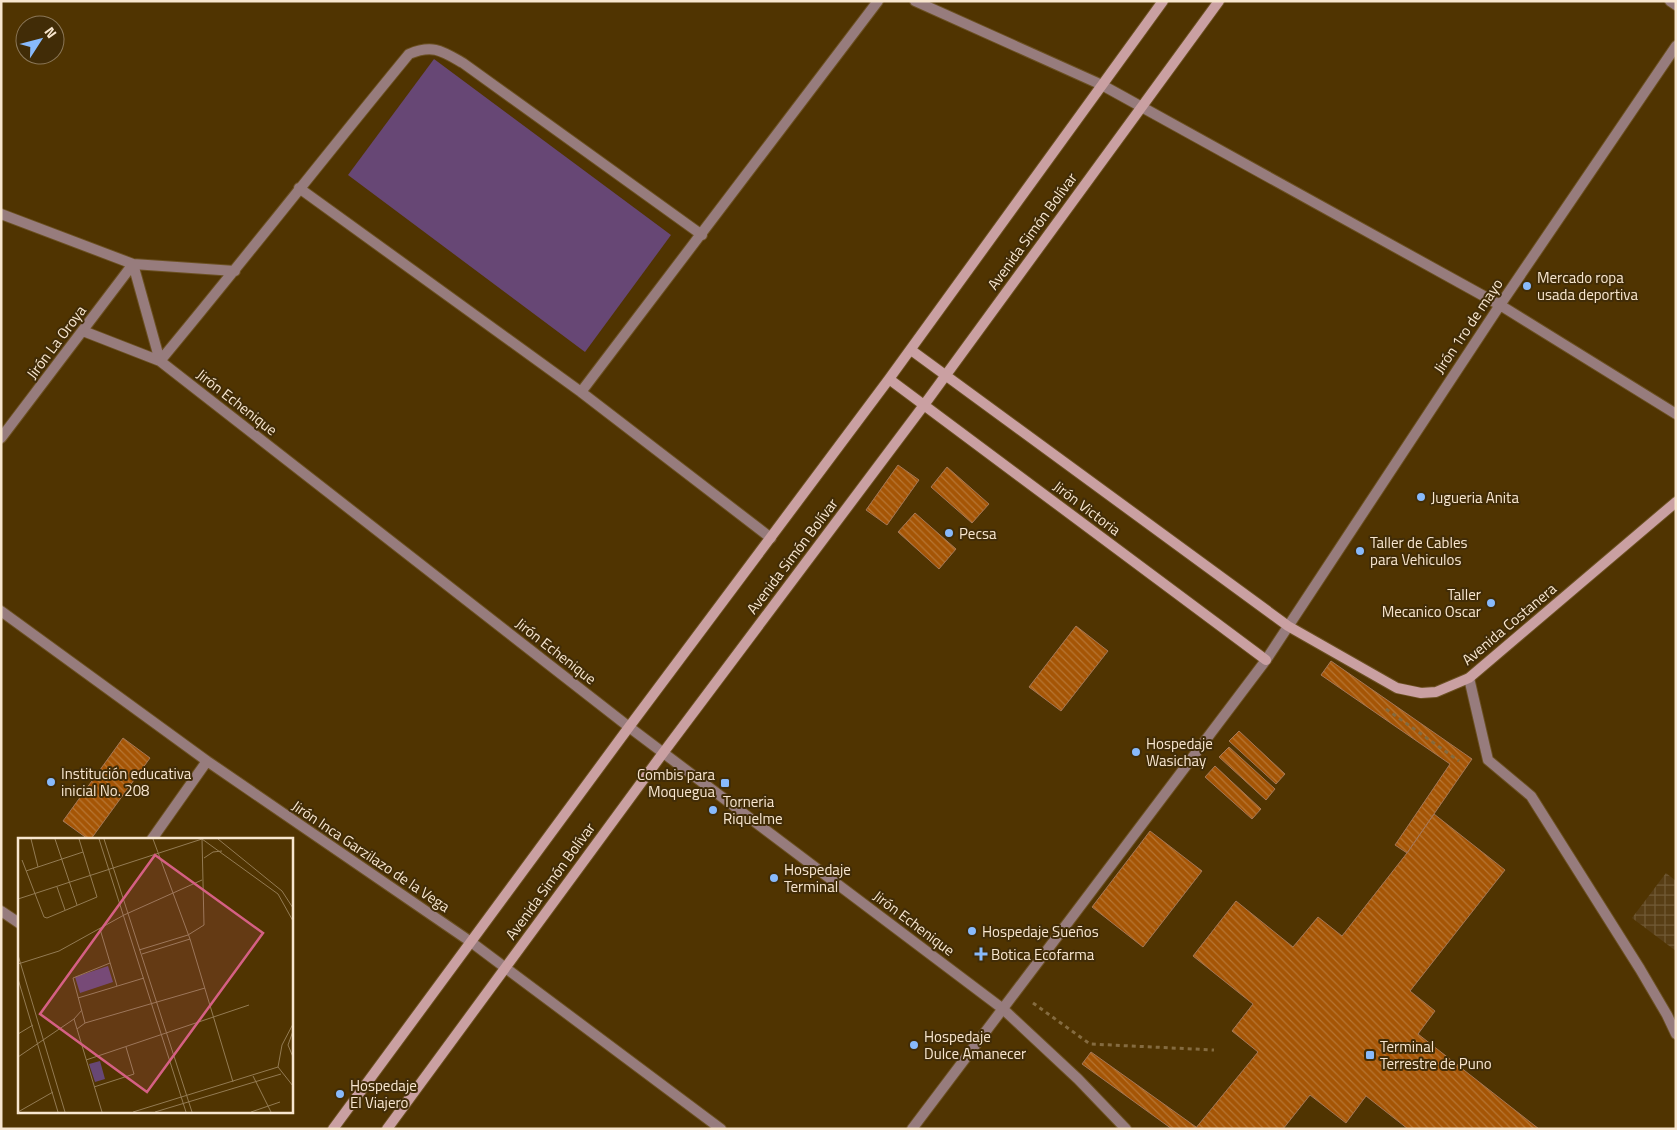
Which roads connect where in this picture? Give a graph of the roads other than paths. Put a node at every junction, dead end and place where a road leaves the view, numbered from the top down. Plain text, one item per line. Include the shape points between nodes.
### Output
1 (878, 1) edge
2 (915, 1) edge
3 (1163, 1) edge
4 (1219, 1) edge
5 (1670, 1) edge
6 (1676, 5) edge
7 (1676, 46) edge
8 (1102, 85) junction
9 (1142, 106) junction
10 (299, 188) junction
11 (1, 214) edge
12 (702, 235) junction
13 (133, 264) junction
14 (236, 271) junction
15 (1500, 305) junction
16 (84, 332) junction
17 (911, 350) junction
18 (160, 361) junction
19 (945, 376) junction
20 (889, 379) junction
21 (581, 392) junction
22 (924, 405) junction
23 (1676, 414) edge
24 (1, 438) edge
25 (1676, 502) edge
26 (770, 538) junction
27 (1, 611) edge
28 (1288, 626) junction
29 (1266, 660) junction
30 (1469, 678) junction
31 (629, 727) junction
32 (663, 753) junction
33 (207, 761) junction
34 (153, 838) edge
35 (1, 911) edge
36 (18, 922) edge
37 (470, 942) junction
38 (504, 967) junction
39 (1002, 1009) junction
40 (1676, 1034) edge
41 (332, 1129) edge
42 (387, 1129) edge
43 (721, 1129) edge
44 (912, 1129) edge
45 (1126, 1129) edge

1 - 12 street
2 - 8 street
3 - 8 street, Avenida Simón Bolívar
4 - 9 street, Avenida Simón Bolívar
5 - 6 street
7 - 15 street, Jirón 1ro de mayo
8 - 9 street
8 - 17 street, Avenida Simón Bolívar
9 - 15 street
9 - 19 street, Avenida Simón Bolívar
10 - 12 street via 409,54 429,48 442,51 463,63
10 - 14 street
10 - 21 street
11 - 13 street
12 - 21 street
13 - 14 street
13 - 16 street, Jirón La Oroya
13 - 18 street
14 - 18 street
15 - 23 street
15 - 28 street, Jirón 1ro de mayo
16 - 18 street, Jirón Echenique
16 - 24 street, Jirón La Oroya
17 - 19 street, Jirón Victoria
17 - 20 street, Avenida Simón Bolívar
18 - 31 street, Jirón Echenique
19 - 22 street, Avenida Simón Bolívar
19 - 28 street, Jirón Victoria
20 - 22 street, Jirón Victoria
20 - 26 street, Avenida Simón Bolívar
21 - 26 street
22 - 29 street, Jirón Victoria
22 - 32 street, Avenida Simón Bolívar
25 - 30 street, Avenida Costanera
26 - 31 street, Avenida Simón Bolívar
27 - 33 street, Jirón Inca Garzilazo de la Vega
28 - 29 street, Jirón 1ro de mayo
28 - 30 street, Avenida Costanera via 1397,688 1421,693 1436,692
29 - 39 street, Jirón 1ro de mayo
30 - 40 street via 1488,760 1531,796 1640,969
31 - 32 street, Jirón Echenique
31 - 37 street, Avenida Simón Bolívar
32 - 38 street, Avenida Simón Bolívar
32 - 39 street, Jirón Echenique
33 - 34 street
33 - 37 street, Jirón Inca Garzilazo de la Vega
35 - 36 street
37 - 38 street, Jirón Inca Garzilazo de la Vega
37 - 41 street, Avenida Simón Bolívar
38 - 42 street, Avenida Simón Bolívar
38 - 43 street, Jirón Inca Garzilazo de la Vega
39 - 44 street, Jirón 1ro de mayo
39 - 45 street, Jirón Echenique via 1078,1079

